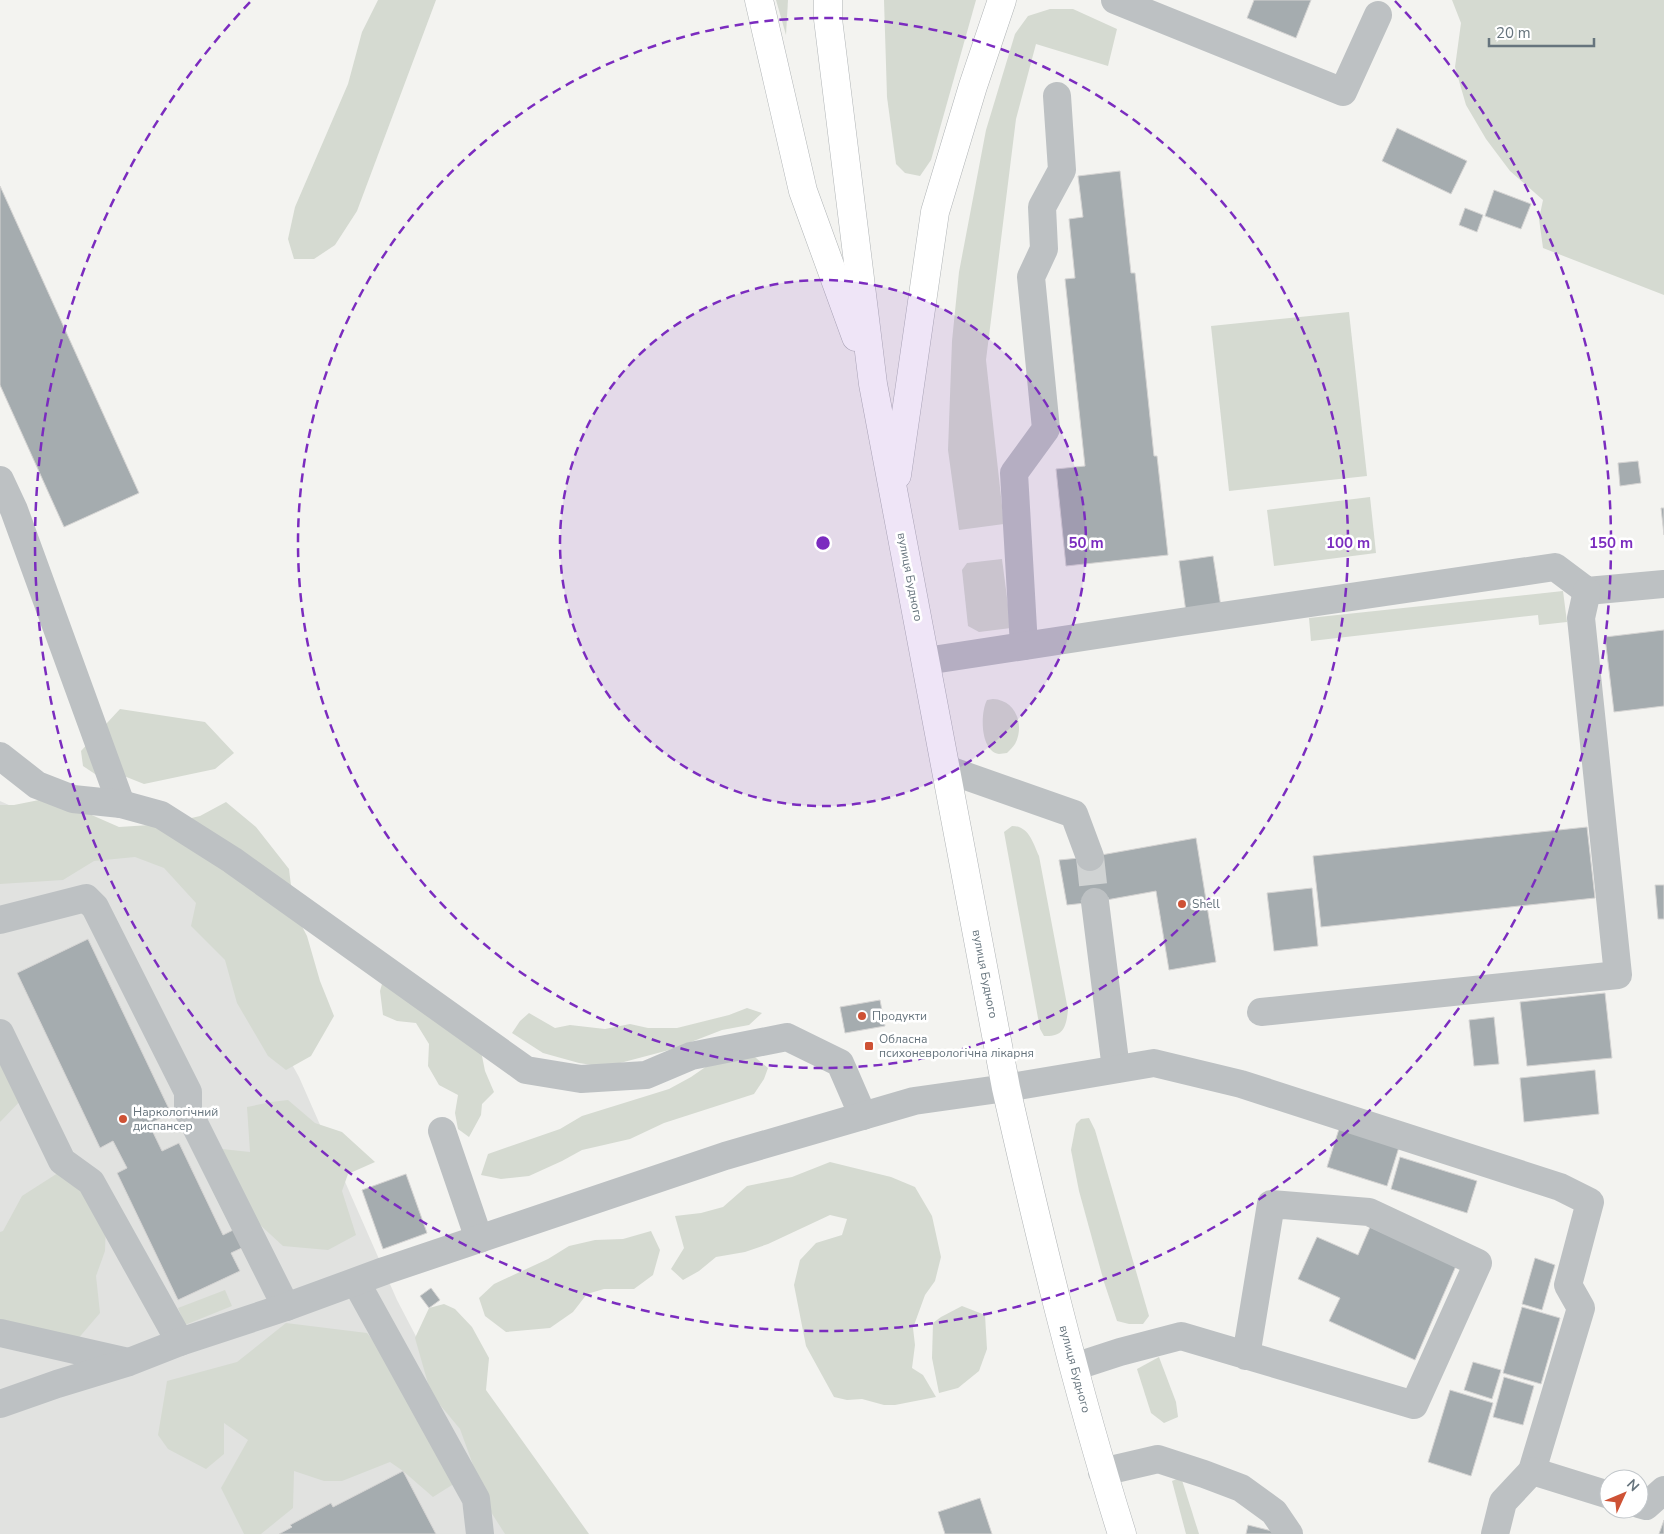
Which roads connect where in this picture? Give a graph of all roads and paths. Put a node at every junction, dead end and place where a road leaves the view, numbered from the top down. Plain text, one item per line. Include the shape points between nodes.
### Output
1 (759, 0) edge
2 (828, 0) edge
3 (1002, 0) edge
4 (1115, 0) edge
5 (1378, 15) dead end
6 (1057, 96) dead end
7 (873, 384) junction
8 (0, 480) edge
9 (894, 497) junction
10 (1664, 584) edge
11 (1587, 591) junction
12 (1024, 646) junction
13 (926, 661) junction
14 (0, 756) edge
15 (946, 769) junction
16 (121, 804) junction
17 (1090, 857) tunnel mouth
18 (1095, 902) tunnel mouth
19 (0, 920) edge
20 (1261, 1012) dead end
21 (0, 1033) edge
22 (1116, 1069) junction
23 (1006, 1088) junction
24 (864, 1116) junction
25 (442, 1131) dead end
26 (479, 1239) junction
27 (356, 1282) junction
28 (286, 1307) junction
29 (0, 1332) edge
30 (180, 1342) junction
31 (1246, 1356) junction
32 (129, 1362) junction
33 (1074, 1366) junction
34 (0, 1404) edge
35 (1532, 1471) junction
36 (1102, 1472) junction
37 (1664, 1490) edge
38 (1599, 1492) edge
39 (1649, 1503) edge
40 (480, 1534) edge
41 (1122, 1534) edge
42 (1289, 1534) edge
43 (1495, 1534) edge

1 - 7 highway via 803,191
2 - 7 highway
3 - 9 highway via 935,212
4 - 5 lane via 1344,92
6 - 12 lane via 1062,170 1042,208 1044,249 1031,277 1046,429 1014,473
7 - 9 highway, вулиця Будного
8 - 16 lane via 14,510
9 - 13 highway, вулиця Будного
10 - 11 lane
11 - 12 lane via 1555,567
11 - 20 lane via 1581,618 1618,975
12 - 13 lane
13 - 15 highway, вулиця Будного
14 - 16 lane via 37,786 73,799
15 - 17 lane via 1074,814
15 - 23 highway, вулиця Будного
16 - 24 lane via 161,814 232,860 526,1070 581,1079 646,1075 691,1056 787,1037 840,1063
18 - 22 lane
19 - 28 lane via 86,898 95,906 188,1092 188,1111
21 - 30 lane via 62,1161 91,1182
22 - 23 lane
22 - 35 lane via 1154,1063 1241,1084 1560,1188 1590,1202 1568,1285 1581,1308
23 - 24 lane via 914,1102
23 - 33 highway, вулиця Будного
24 - 26 lane via 725,1156
25 - 26 lane
26 - 27 lane
27 - 28 lane
27 - 40 lane via 476,1499
28 - 30 lane
29 - 32 lane
30 - 32 lane
31 - 31 lane via 1271,1204 1369,1212 1478,1263 1414,1405
31 - 33 lane via 1181,1336
32 - 34 lane
33 - 36 highway, вулиця Будного
35 - 38 lane
35 - 43 lane via 1503,1502
36 - 41 highway, вулиця Будного
36 - 42 lane via 1158,1459 1204,1474 1240,1488 1274,1512
37 - 39 lane

